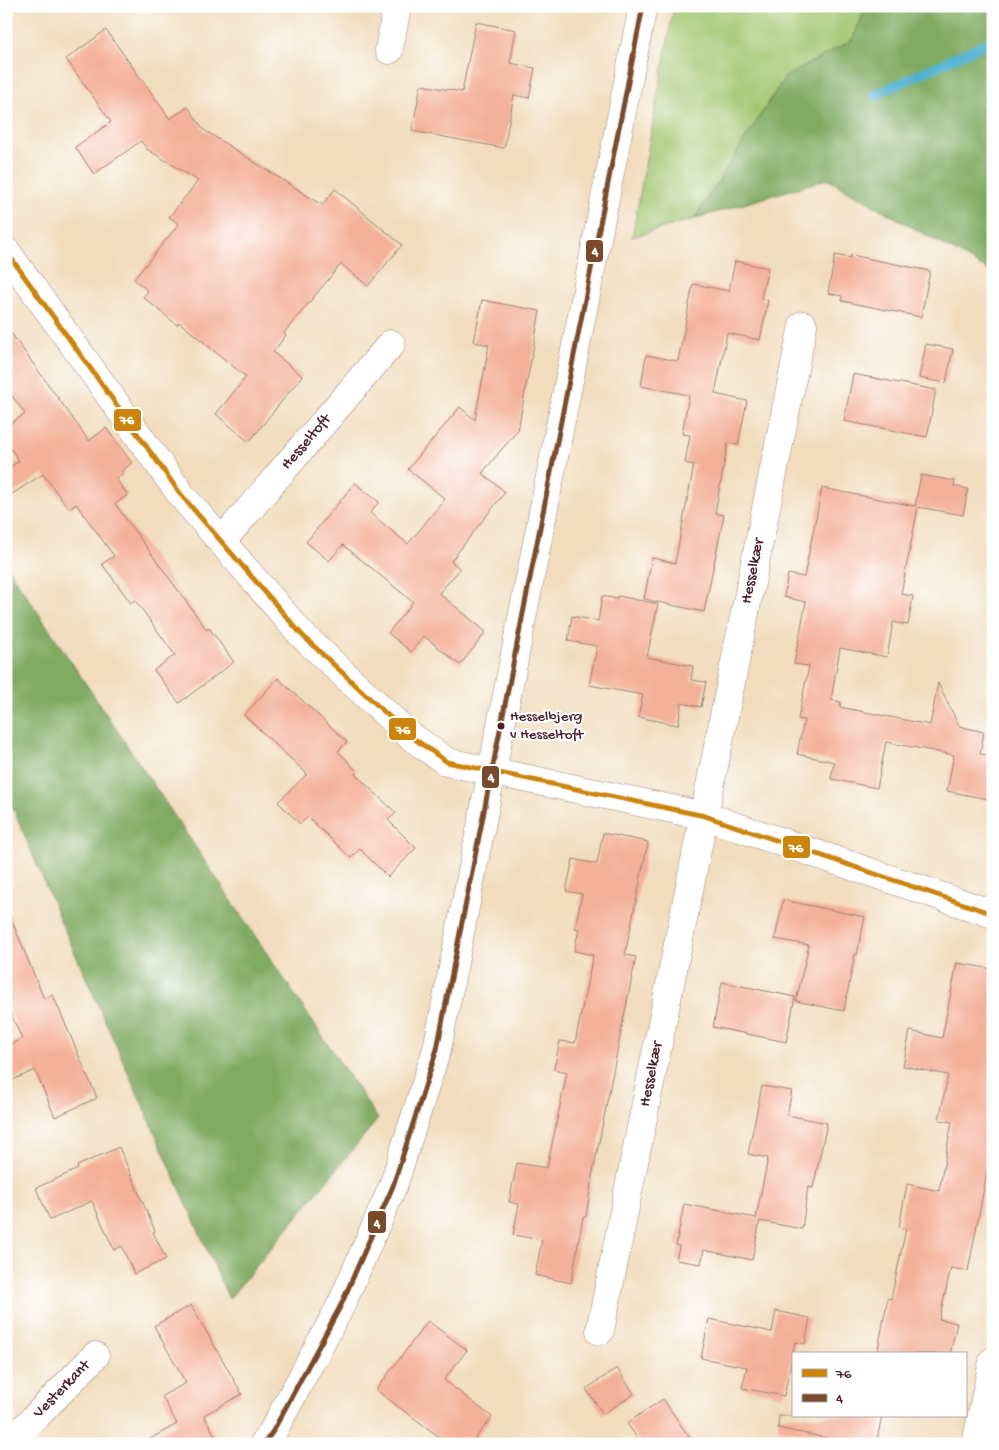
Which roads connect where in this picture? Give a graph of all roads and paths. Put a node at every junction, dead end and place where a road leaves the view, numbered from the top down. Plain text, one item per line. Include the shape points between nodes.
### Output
1 (397, 6) edge
2 (643, 6) edge
3 (389, 50) dead end
4 (6, 250) edge
5 (803, 325) dead end
6 (391, 344) dead end
7 (222, 541) junction
8 (491, 772) junction
9 (704, 816) junction
10 (993, 914) edge
11 (600, 1331) dead end
12 (95, 1356) dead end
13 (993, 1361) edge
14 (273, 1439) edge
15 (10, 1444) edge
16 (976, 1444) edge

1 - 3 street
2 - 8 street
4 - 7 street via 182,496
5 - 9 street, Hesselkær
6 - 7 street, Hesseltoft
7 - 8 street via 302,635 409,735 447,762
8 - 9 street
8 - 14 street via 437,1048 393,1186 341,1305
9 - 10 street
9 - 11 street, Hesselkær
12 - 15 street, Vesterkant
13 - 16 street

